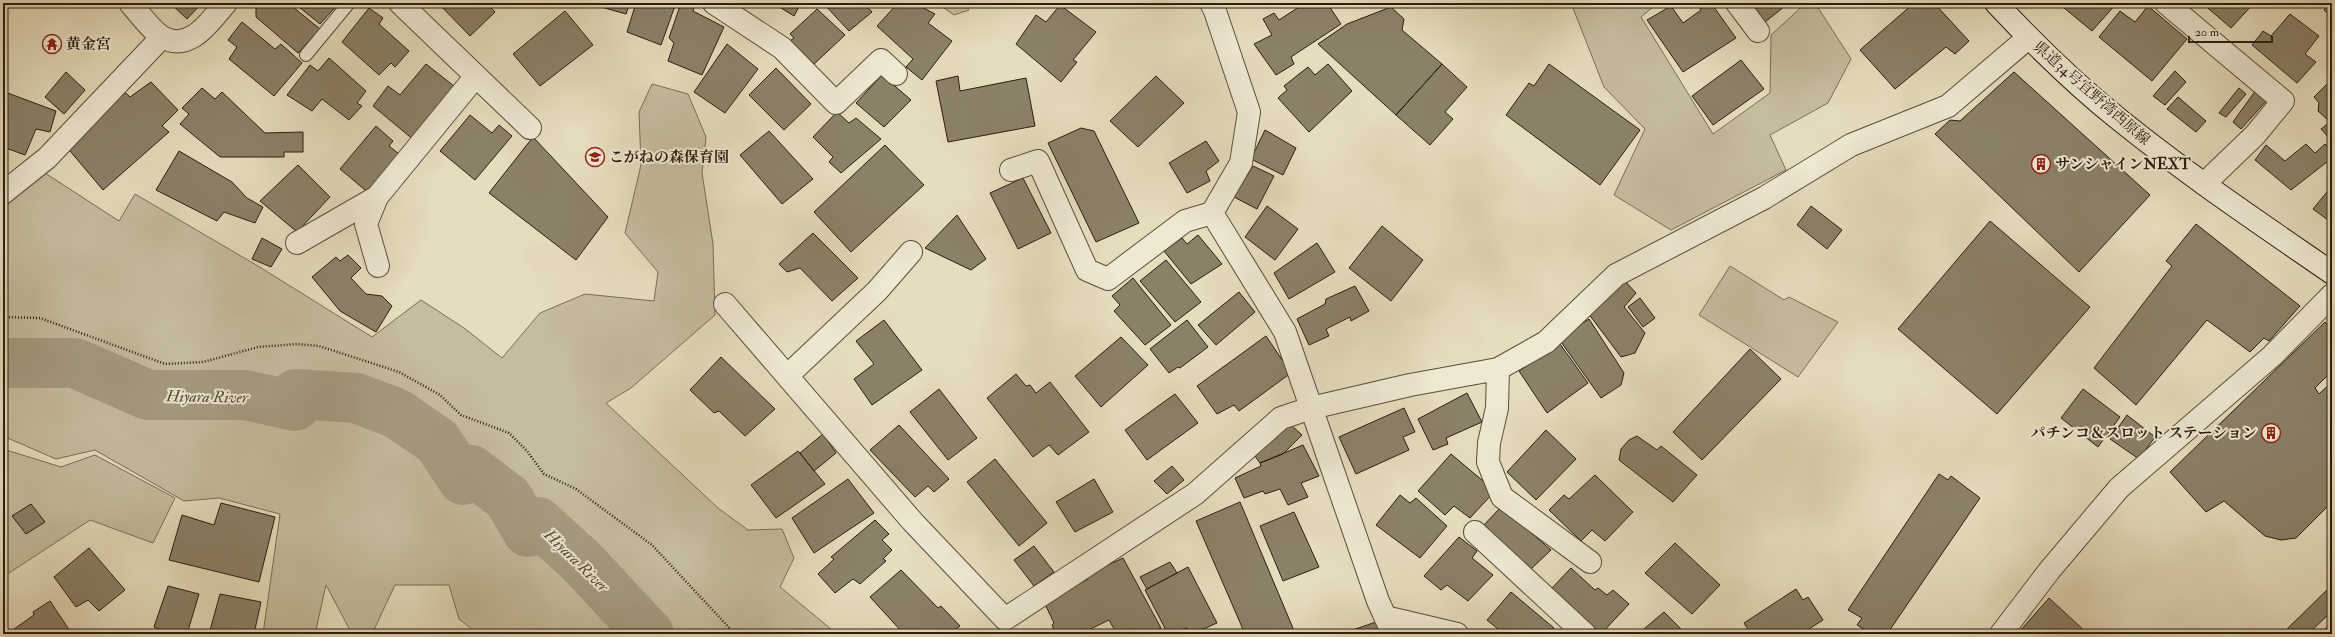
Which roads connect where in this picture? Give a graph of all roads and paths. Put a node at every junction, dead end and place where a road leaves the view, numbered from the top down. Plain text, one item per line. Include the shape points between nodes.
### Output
1 (130, 3) edge
2 (226, 3) edge
3 (349, 3) edge
4 (400, 3) edge
5 (714, 3) edge
6 (1738, 3) edge
7 (1996, 3) edge
8 (2166, 3) edge
9 (1218, 6) edge
10 (1758, 31) dead end
11 (162, 37) junction
12 (2028, 38) junction
13 (306, 54) dead end
14 (896, 74) dead end
15 (476, 76) junction
16 (530, 128) dead end
17 (1011, 170) dead end
18 (2204, 184) junction
19 (3, 193) edge
20 (377, 197) junction
21 (1212, 213) junction
22 (297, 243) dead end
23 (911, 252) dead end
24 (378, 266) dead end
25 (2332, 273) edge
26 (2332, 295) edge
27 (725, 304) dead end
28 (3, 317) edge
29 (1498, 369) junction
30 (787, 376) junction
31 (1311, 408) junction
32 (1475, 532) dead end
33 (1590, 562) dead end
34 (1389, 626) edge
35 (1009, 627) edge
36 (735, 634) edge
37 (1457, 634) edge
38 (1585, 634) edge
39 (2001, 634) edge

1 - 11 street
2 - 11 street via 199,34 182,42
3 - 13 lane
4 - 15 street
5 - 14 street via 782,48 836,103 881,60
6 - 10 street
7 - 12 street, 県道34号宜野湾西原線
8 - 18 street via 2283,101 2255,135
9 - 21 street via 1249,112 1241,163
11 - 19 street via 47,158
12 - 18 street, 県道34号宜野湾西原線 via 2121,121
12 - 29 street via 1948,106 1851,145 1764,198 1616,275 1546,342
15 - 16 street
15 - 20 street
17 - 21 street via 1038,161 1087,270 1108,279 1185,221
18 - 25 street, 県道34号宜野湾西原線
20 - 22 street
20 - 24 street via 366,224
21 - 31 street via 1285,332
23 - 30 street via 877,291
26 - 39 street via 2272,356 2119,488 2049,571
27 - 30 street
28 - 36 path via 40,318 165,364 203,362 258,347 297,344 319,346 399,372 440,395 461,415 509,433 527,451 544,474 576,489 652,545
29 - 31 street via 1410,384
29 - 33 street via 1497,408 1489,443 1488,462 1502,497
30 - 35 street via 912,521
31 - 34 street
31 - 35 street via 1281,418 1195,494
32 - 38 street
34 - 37 street

